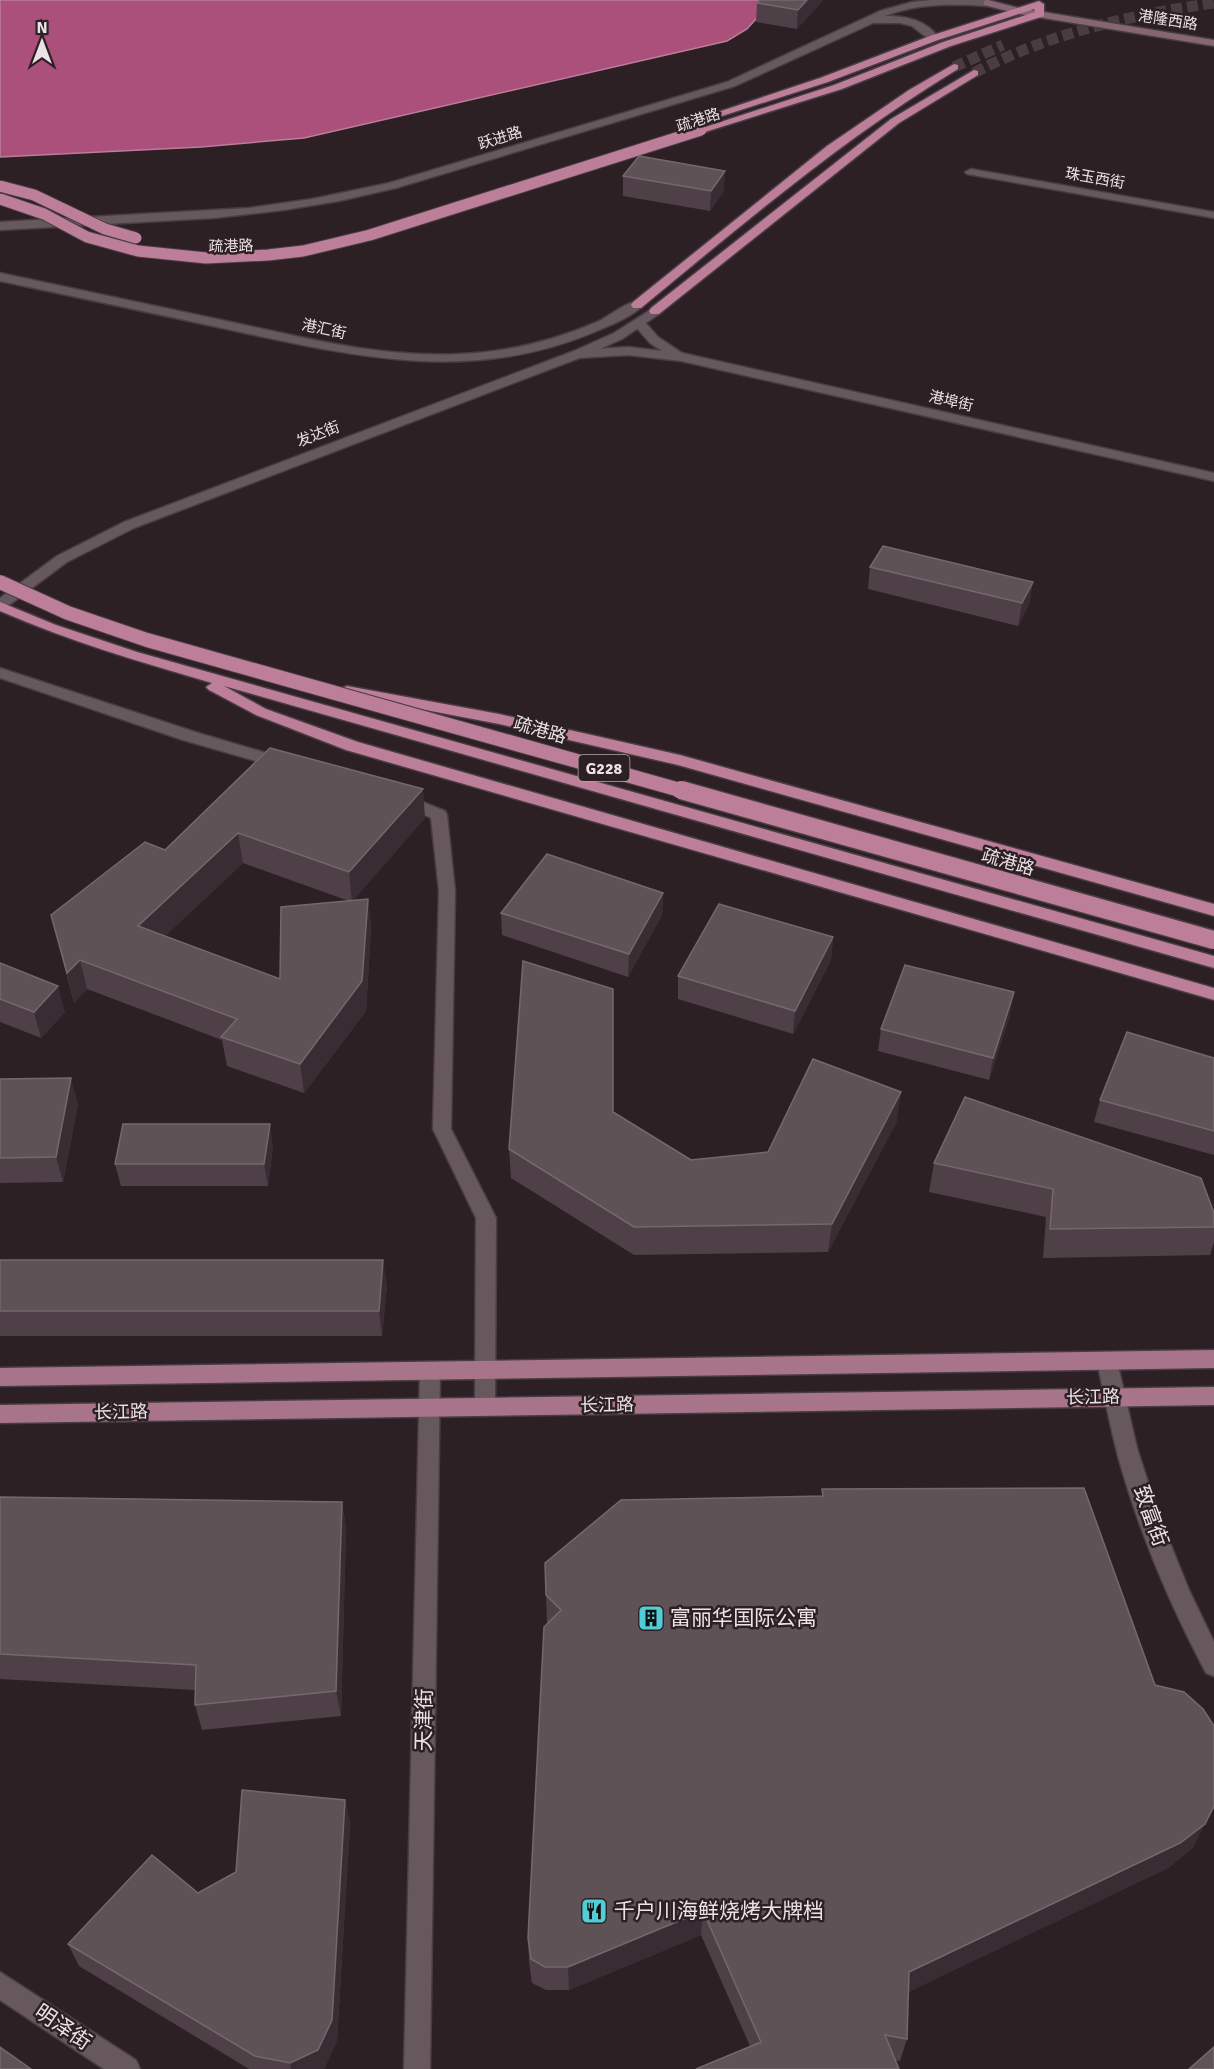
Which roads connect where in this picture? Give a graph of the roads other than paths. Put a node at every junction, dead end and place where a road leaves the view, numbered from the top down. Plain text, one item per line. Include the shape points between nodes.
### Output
1 (989, 1) edge
2 (1039, 9) junction
3 (1019, 11) junction
4 (871, 20) junction
5 (1214, 32) edge
6 (934, 38) junction
7 (1214, 43) edge
8 (954, 67) tunnel mouth
9 (974, 73) tunnel mouth
10 (971, 172) dead end
11 (0, 186) edge
12 (0, 199) edge
13 (1214, 215) edge
14 (0, 226) edge
15 (0, 277) edge
16 (0, 288) edge
17 (637, 305) joint
18 (655, 311) joint
19 (639, 323) junction
20 (579, 354) junction
21 (681, 357) junction
22 (523, 362) junction
23 (1214, 477) edge
24 (0, 582) edge
25 (0, 605) edge
26 (184, 670) junction
27 (0, 674) edge
28 (298, 682) junction
29 (302, 769) edge
30 (392, 796) edge
31 (1214, 910) edge
32 (1214, 940) edge
33 (1214, 962) edge
34 (1214, 994) edge
35 (1214, 1359) edge
36 (1107, 1361) junction
37 (485, 1370) junction
38 (430, 1371) junction
39 (0, 1377) edge
40 (1214, 1396) edge
41 (1116, 1397) junction
42 (485, 1407) junction
43 (429, 1408) junction
44 (0, 1414) edge
45 (1214, 1665) edge
46 (0, 1985) edge
47 (126, 2069) edge
48 (417, 2069) edge

1 - 2 main road, 港隆西路
1 - 3 main road
1 - 4 street, 跃进路 via 910,4 884,9
2 - 3 highway, 疏港路
2 - 5 main road, 港隆西路
2 - 7 main road, 港隆西路
2 - 12 highway, 疏港路, bridge via 838,87 370,235 303,251 206,258 138,251 87,237 44,214
3 - 6 highway, 疏港路
4 - 6 street via 902,20 930,30
4 - 14 street, 跃进路 via 731,84 392,186 284,208
6 - 11 highway, 疏港路, bridge via 824,80 690,123 361,226 297,241 210,247 150,241 105,229 34,195
8 - 17 highway via 875,117
9 - 18 highway via 895,121
10 - 13 street, 珠玉西街
15 - 22 street, 港汇街 via 337,349 429,360
16 - 22 street, 港汇街 via 343,362 442,370
17 - 22 street, 港汇街 via 588,333
18 - 19 street, 发达街
19 - 20 street, 发达街
19 - 21 street via 654,340
20 - 21 street via 628,351
20 - 22 street, 发达街
21 - 23 street, 港埠街
22 - 25 street, 发达街 via 129,525 62,559
24 - 28 highway, 疏港路 / G228, bridge via 68,613
25 - 26 highway, G228 via 51,628
26 - 33 highway, G228
26 - 34 highway via 261,712 352,746
27 - 29 street
28 - 31 highway, bridge via 499,719 680,760
28 - 32 highway, 疏港路 / G228, bridge
30 - 37 street via 439,815 447,891 442,1129 486,1218
35 - 36 main road, 长江路
36 - 37 main road, 长江路
36 - 41 street, 致富街
37 - 38 main road, 长江路
37 - 42 street
38 - 39 main road, 长江路
38 - 43 street, 天津街
40 - 41 main road, 长江路
41 - 42 main road, 长江路
41 - 45 street, 致富街 via 1130,1460 1159,1542
42 - 43 main road, 长江路
43 - 44 main road, 长江路
43 - 48 street, 天津街
46 - 47 street, 明泽街

